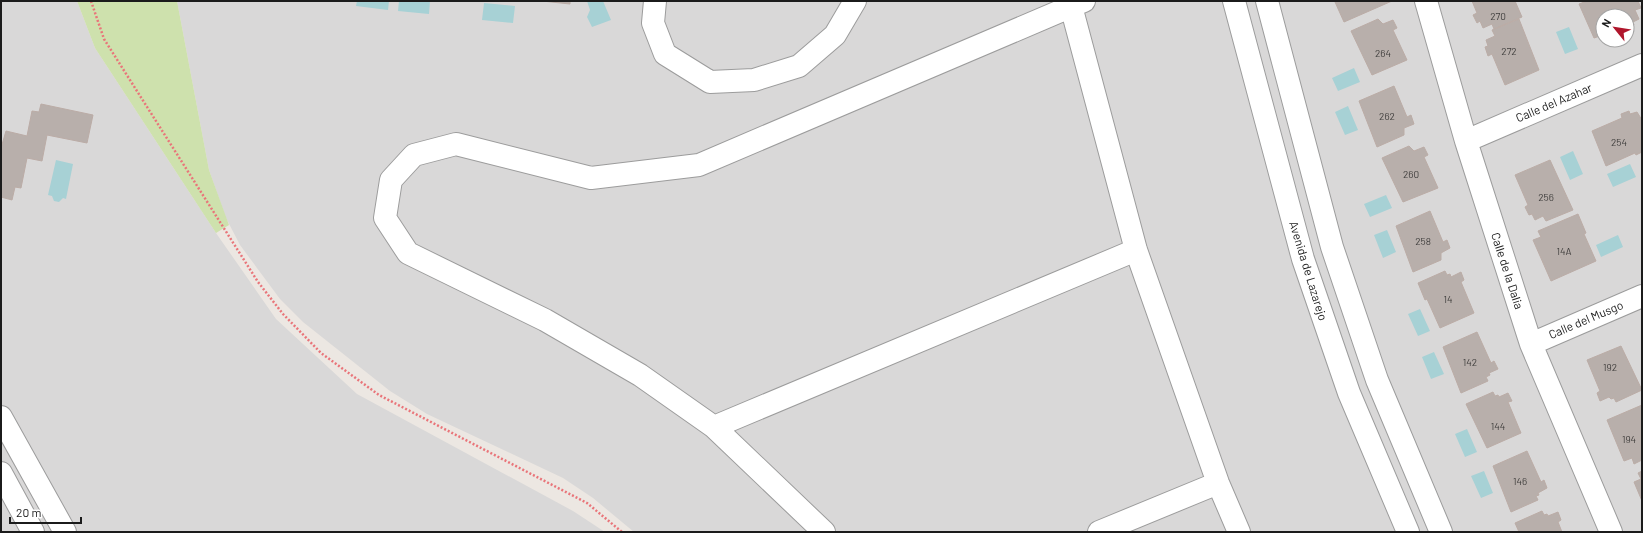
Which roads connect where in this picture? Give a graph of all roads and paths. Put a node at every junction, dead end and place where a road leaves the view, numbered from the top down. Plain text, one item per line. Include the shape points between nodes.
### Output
1 (91, 1) edge
2 (655, 1) edge
3 (855, 1) edge
4 (1234, 1) edge
5 (1267, 1) edge
6 (1426, 1) edge
7 (1078, 4) edge
8 (1642, 65) edge
9 (1466, 140) junction
10 (1136, 250) junction
11 (1642, 296) edge
12 (1531, 344) junction
13 (1, 417) edge
14 (714, 427) junction
15 (1, 473) edge
16 (1218, 483) junction
17 (34, 532) edge
18 (65, 532) edge
19 (622, 532) edge
20 (824, 532) edge
21 (1099, 532) edge
22 (1239, 532) edge
23 (1408, 532) edge
24 (1441, 532) edge
25 (1611, 532) edge

1 - 19 path via 104,39 258,282 321,353 379,395 587,503
2 - 3 street via 653,23 665,54 710,82 754,80 799,66 835,35
4 - 23 street, Avenida de Lazarejo via 1303,259 1349,393
5 - 24 street via 1332,247 1377,380
6 - 9 street, Calle de la Dalia
7 - 10 street
7 - 14 street via 699,165 591,178 456,144 414,155 391,180 385,218 408,253 545,320 640,375
8 - 9 street, Calle del Azahar
9 - 12 street, Calle de la Dalia
10 - 14 street
10 - 16 street
11 - 12 street, Calle del Musgo
12 - 25 street, Calle de la Dalia
13 - 18 street
14 - 20 street
15 - 17 street
16 - 21 street
16 - 22 street

